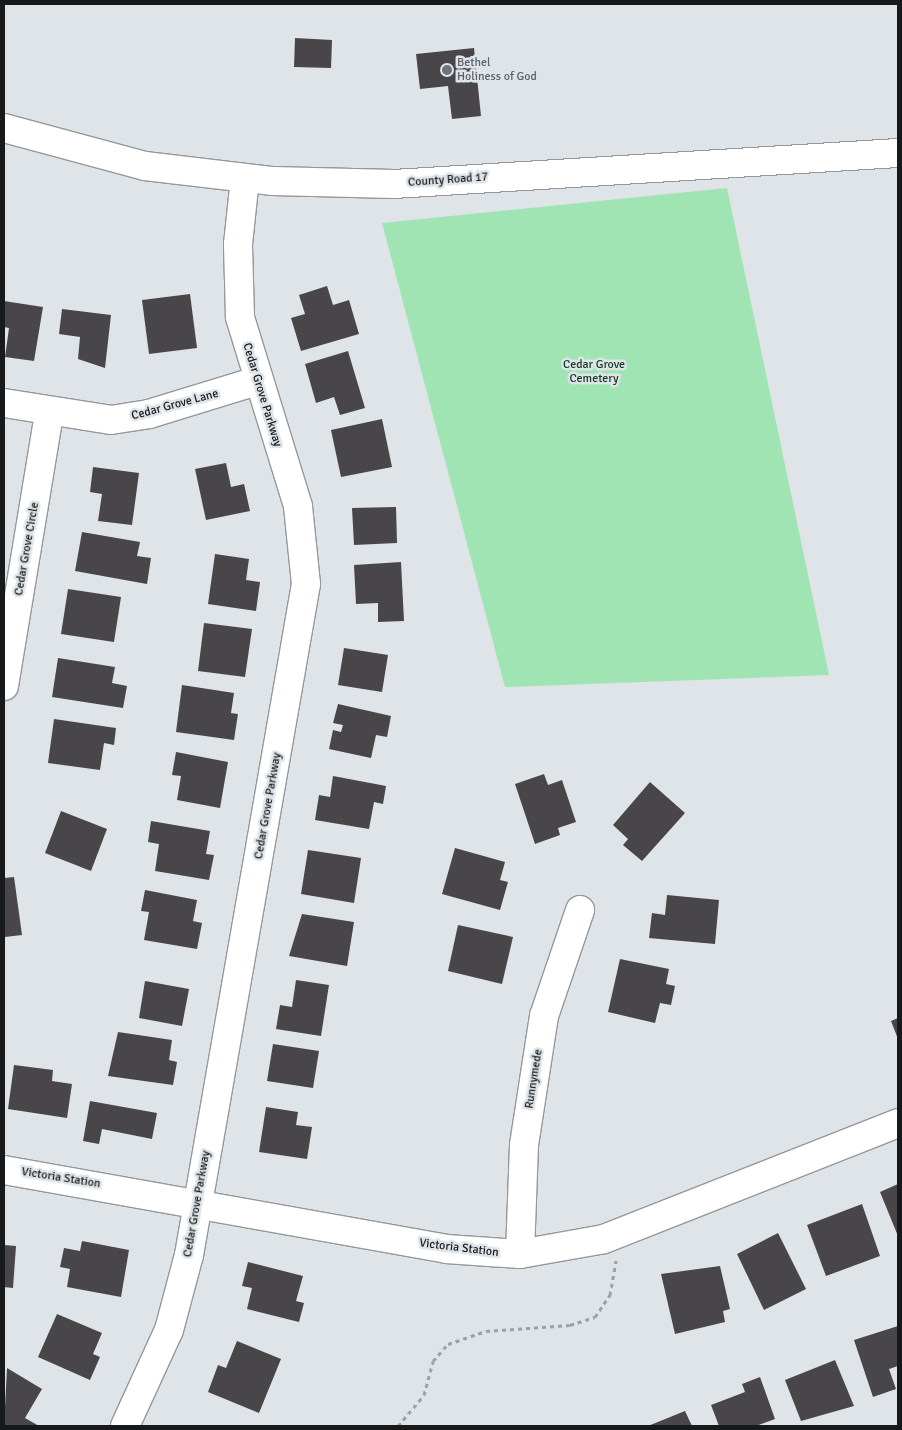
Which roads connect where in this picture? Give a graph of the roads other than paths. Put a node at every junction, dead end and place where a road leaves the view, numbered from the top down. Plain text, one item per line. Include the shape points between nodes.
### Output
1 (4, 128) edge
2 (898, 153) edge
3 (245, 178) junction
4 (257, 381) junction
5 (4, 403) edge
6 (49, 413) junction
7 (4, 686) edge
8 (580, 910) dead end
9 (898, 1123) edge
10 (4, 1170) edge
11 (198, 1205) junction
12 (520, 1254) junction
13 (125, 1426) edge

1 - 3 street, County Road 17 via 145,166
2 - 3 street, County Road 17 via 394,184
3 - 4 street, Cedar Grove Parkway via 237,284
4 - 6 street, Cedar Grove Lane via 149,414 110,420
4 - 11 street, Cedar Grove Parkway via 298,506 306,584
5 - 6 street, Cedar Grove Lane
6 - 7 street, Cedar Grove Circle
8 - 12 street, Runnymede via 544,1016 524,1145
9 - 12 street, Victoria Station via 611,1236
10 - 11 street, Victoria Station
11 - 12 street, Victoria Station via 446,1249
11 - 13 street, Cedar Grove Parkway via 169,1330

